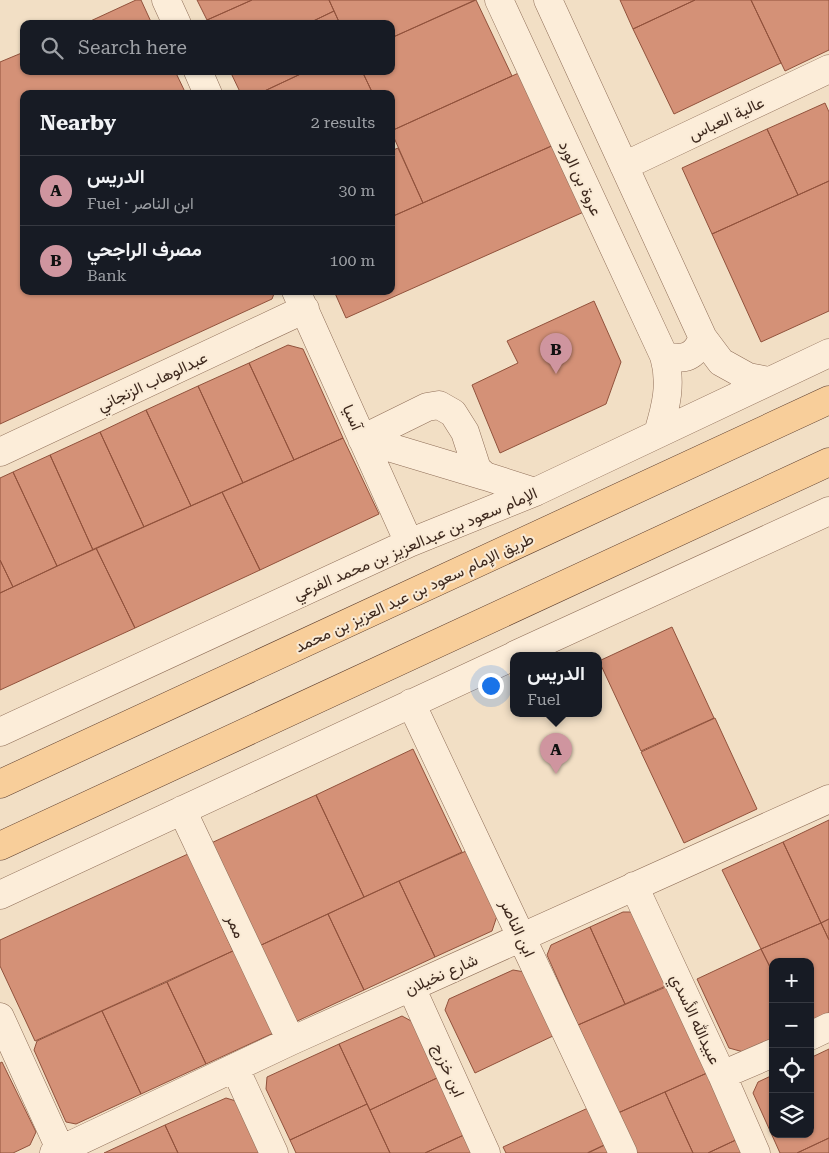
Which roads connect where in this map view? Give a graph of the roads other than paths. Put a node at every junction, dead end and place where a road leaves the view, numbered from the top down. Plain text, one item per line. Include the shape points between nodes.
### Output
1 (166, 0) edge
2 (498, 0) edge
3 (548, 0) edge
4 (175, 20) edge
5 (829, 69) edge
6 (200, 75) edge
7 (206, 90) edge
8 (624, 166) junction
9 (300, 300) edge
10 (703, 338) junction
11 (829, 352) edge
12 (664, 356) junction
13 (769, 381) junction
14 (829, 400) edge
15 (658, 433) junction
16 (362, 439) junction
17 (0, 452) edge
18 (829, 462) edge
19 (485, 476) junction
20 (534, 492) junction
21 (829, 511) edge
22 (409, 543) junction
23 (523, 652) edge
24 (510, 658) edge
25 (411, 703) junction
26 (0, 732) edge
27 (0, 784) edge
28 (829, 799) edge
29 (182, 810) junction
30 (0, 846) edge
31 (634, 886) junction
32 (0, 895) edge
33 (522, 937) junction
34 (411, 987) junction
35 (0, 1017) edge
36 (829, 1027) edge
37 (814, 1034) edge
38 (291, 1042) junction
39 (769, 1055) edge
40 (235, 1068) junction
41 (722, 1075) junction
42 (59, 1152) edge
43 (274, 1153) edge
44 (486, 1153) edge
45 (623, 1153) edge
46 (756, 1153) edge

1 - 4 street
2 - 12 street, عروة بن الورد
3 - 8 street
5 - 8 street, عالية العباس
6 - 7 street
8 - 10 street
9 - 16 street, آسيا
9 - 17 street, عبدالوهاب الزنجاني
10 - 12 street via 697,350 687,357
10 - 13 street via 722,362 748,377
11 - 13 street, الإمام سعود بن عبدالعزيز بن محمد الفرعي
12 - 15 street, عروة بن الورد via 669,389
13 - 15 street, الإمام سعود بن عبدالعزيز بن محمد الفرعي
14 - 27 main road, طريق الإمام سعود بن عبد العزيز بن محمد
15 - 20 street, الإمام سعود بن عبدالعزيز بن محمد الفرعي
16 - 19 street
16 - 19 street via 439,405 453,413 465,432 477,469
16 - 22 street, آسيا
18 - 30 main road
19 - 20 street
20 - 22 street, الإمام سعود بن عبدالعزيز بن محمد الفرعي
21 - 23 street
22 - 26 street, الإمام سعود بن عبدالعزيز بن محمد الفرعي
24 - 25 street
25 - 29 street
25 - 33 street, ابن الناصر
28 - 31 street, شارع نخيلان
29 - 32 street
29 - 38 street, ممر
31 - 33 street, شارع نخيلان
31 - 41 street, عبيدالله الأسدي
33 - 34 street, شارع نخيلان
33 - 45 street, ابن الناصر
34 - 38 street, شارع نخيلان
34 - 44 street, ابن خزرج
35 - 42 street
36 - 37 street
38 - 40 street, شارع نخيلان
39 - 41 street
40 - 42 street, شارع نخيلان
40 - 43 street
41 - 46 street, عبيدالله الأسدي

